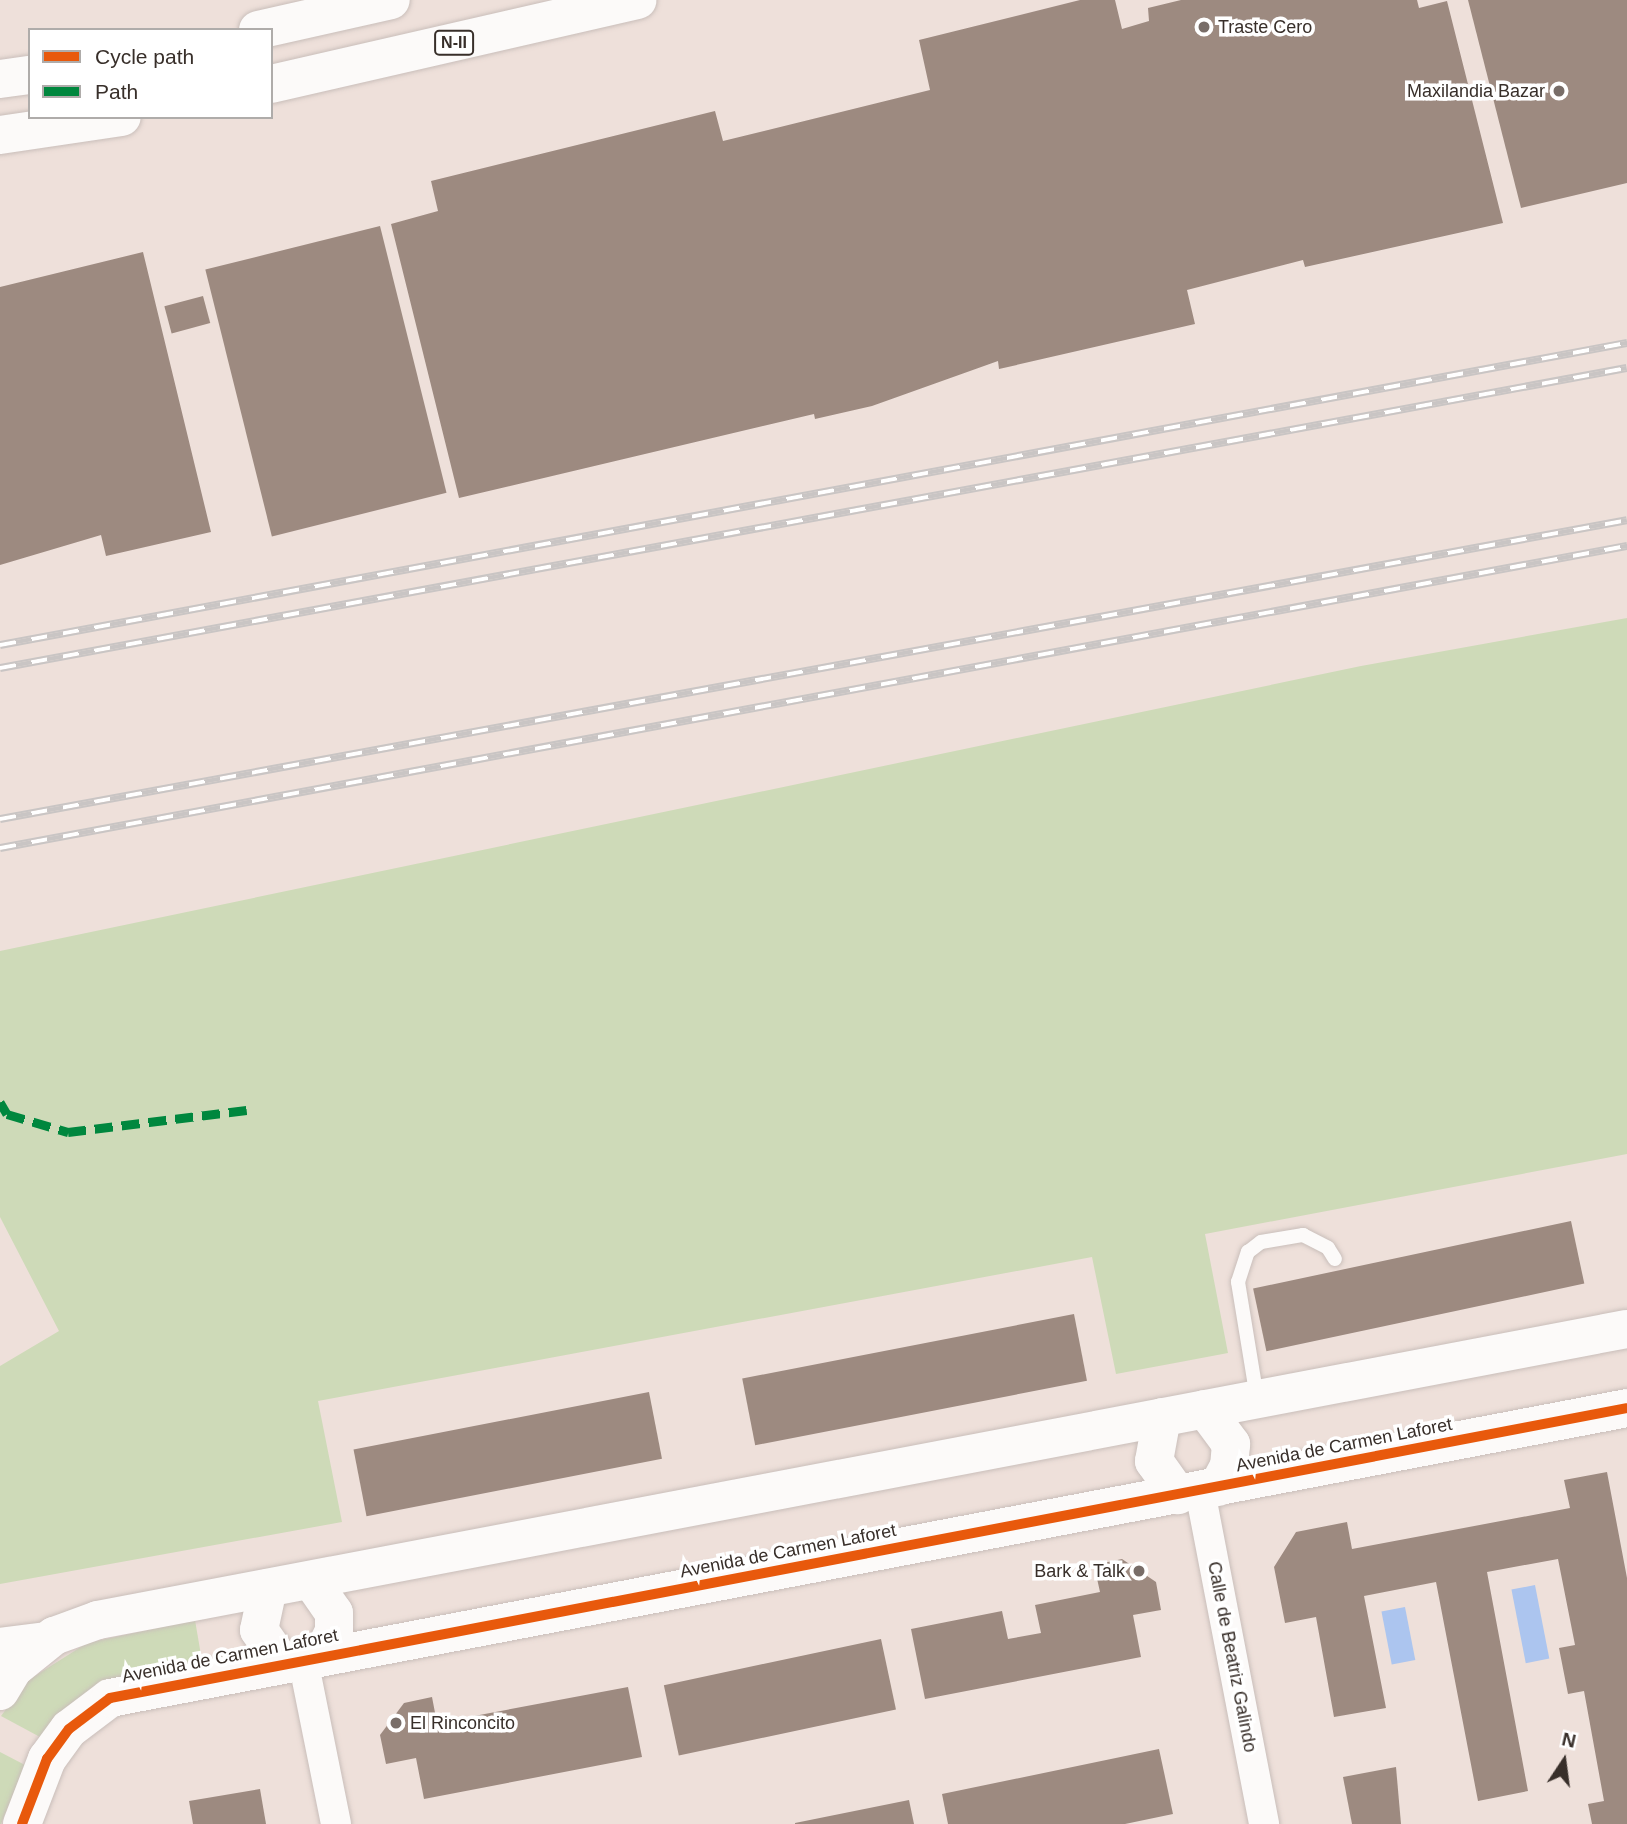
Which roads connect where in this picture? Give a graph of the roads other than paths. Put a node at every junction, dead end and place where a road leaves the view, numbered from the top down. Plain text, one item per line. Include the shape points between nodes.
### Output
1 (391, 0) edge
2 (637, 0) edge
3 (267, 28) edge
4 (28, 75) edge
5 (0, 79) edge
6 (273, 84) edge
7 (108, 119) edge
8 (0, 135) edge
9 (1335, 1259) dead end
10 (1627, 1329) edge
11 (1257, 1400) junction
12 (1627, 1408) edge
13 (1205, 1409) junction
14 (1162, 1417) junction
15 (1199, 1491) junction
16 (311, 1580) junction
17 (268, 1588) junction
18 (54, 1636) junction
19 (0, 1643) edge
20 (303, 1660) junction
21 (0, 1691) edge
22 (22, 1824) edge
23 (335, 1824) edge
24 (1264, 1824) edge

1 - 3 street
2 - 6 street, N-II
4 - 5 street
7 - 8 street
9 - 11 lane via 1328,1248 1303,1235 1261,1242 1244,1260 1238,1282
10 - 11 street
11 - 13 street
12 - 15 street, Avenida de Carmen Laforet
13 - 14 street
13 - 15 street, Avenida de Carmen Laforet via 1231,1444 1229,1466
14 - 15 street via 1154,1461
14 - 16 street
15 - 20 street, Avenida de Carmen Laforet
15 - 24 street, Calle de Beatriz Galindo
16 - 17 street
16 - 20 street, Avenida de Carmen Laforet via 334,1613 334,1631
17 - 18 street via 98,1620
17 - 20 street, Avenida de Carmen Laforet via 258,1630
18 - 19 street
18 - 21 street via 13,1669
20 - 22 street, Avenida de Carmen Laforet via 110,1698 69,1729 47,1759
20 - 23 street

